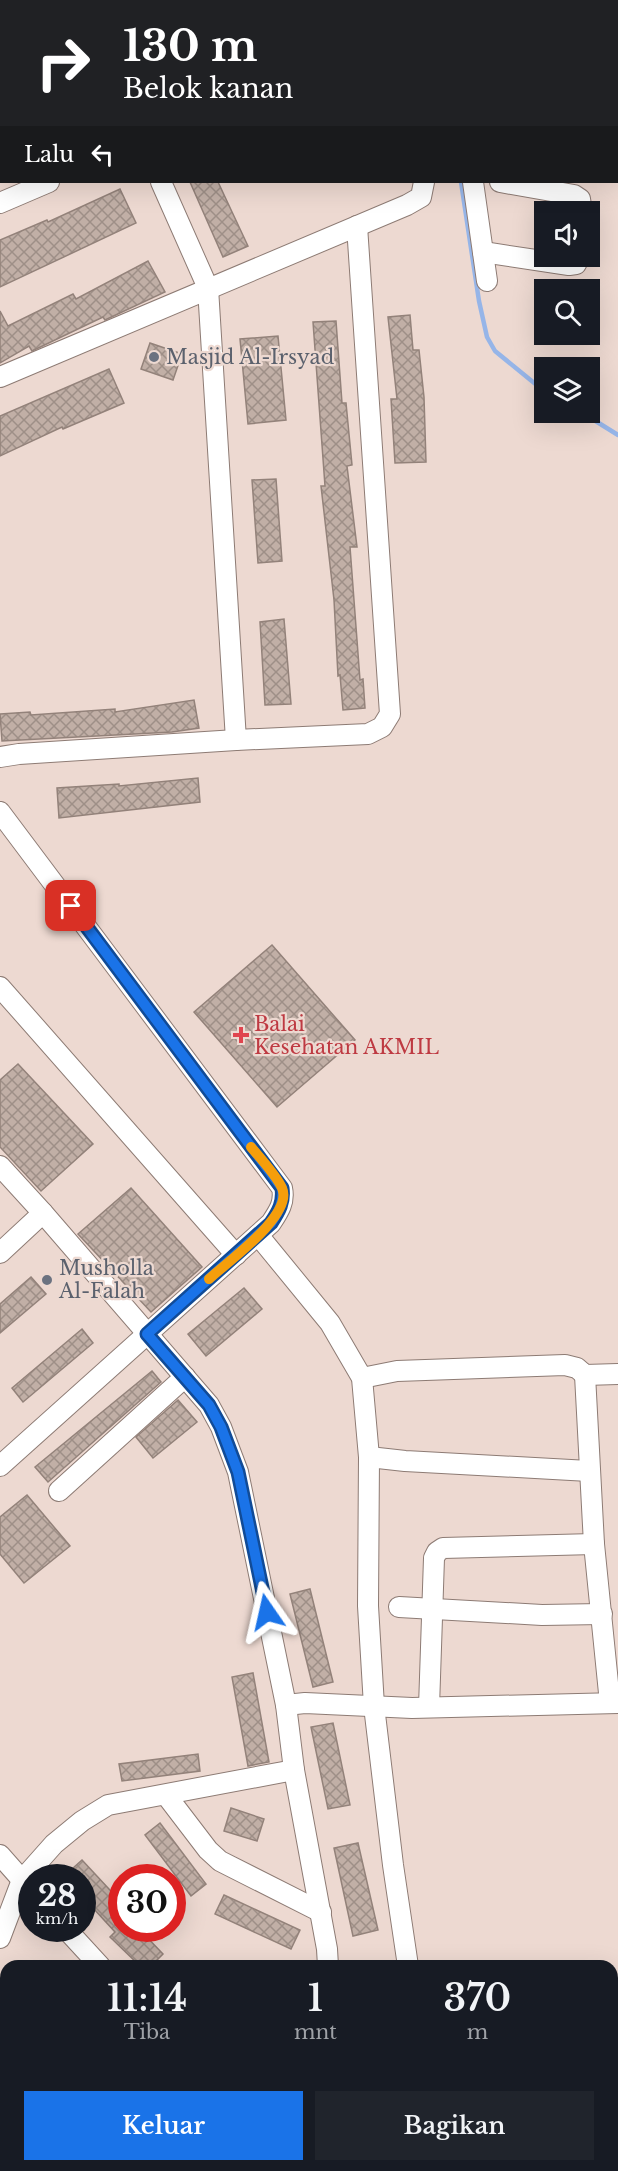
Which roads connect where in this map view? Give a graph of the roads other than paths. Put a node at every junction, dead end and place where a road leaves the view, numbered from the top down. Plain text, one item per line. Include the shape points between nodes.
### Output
1 (48, 183) edge
2 (161, 183) edge
3 (424, 183) edge
4 (473, 183) edge
5 (506, 183) edge
6 (580, 201) edge
7 (0, 203) edge
8 (357, 226) junction
9 (483, 252) junction
10 (534, 260) edge
11 (487, 280) dead end
12 (208, 288) junction
13 (0, 377) edge
14 (236, 740) junction
15 (0, 757) edge
16 (0, 812) edge
17 (0, 987) edge
18 (0, 1166) edge
19 (43, 1213) junction
20 (269, 1224) junction
21 (0, 1253) edge
22 (236, 1255) junction
23 (147, 1334) junction
24 (618, 1374) edge
25 (585, 1375) junction
26 (368, 1376) junction
27 (185, 1377) junction
28 (4, 1456) edge
29 (369, 1457) junction
30 (589, 1471) junction
31 (59, 1491) dead end
32 (594, 1544) junction
33 (399, 1607) dead end
34 (432, 1609) junction
35 (602, 1614) junction
36 (614, 1703) edge
37 (285, 1705) junction
38 (380, 1706) junction
39 (420, 1708) junction
40 (294, 1770) junction
41 (166, 1795) junction
42 (0, 1855) edge
43 (41, 1864) edge
44 (18, 1875) edge
45 (18, 1903) edge
46 (321, 1912) junction
47 (0, 1938) edge
48 (78, 1942) edge
49 (94, 1960) edge
50 (328, 1960) edge
51 (407, 1960) edge

1 - 7 street
2 - 12 street
3 - 8 street via 421,197
4 - 9 street
5 - 6 street via 574,195
8 - 12 street
8 - 14 street via 390,714 382,727 368,734
9 - 10 street
9 - 11 street
12 - 13 street
12 - 14 street
14 - 15 street
16 - 20 street via 282,1188 284,1197
17 - 22 street
18 - 19 street
19 - 21 street
19 - 23 street
20 - 22 street
20 - 26 street via 310,1299
22 - 23 street
23 - 27 street
23 - 28 street
24 - 25 street
25 - 26 street via 565,1365 397,1371
25 - 30 street
26 - 29 street
27 - 31 street
27 - 37 street via 209,1405 238,1472
29 - 30 street
29 - 38 street via 368,1606
30 - 32 street
32 - 34 street via 440,1550 434,1558
32 - 35 street
33 - 34 street
34 - 35 street
34 - 39 street
35 - 36 street
36 - 39 street
37 - 38 street
37 - 40 street
38 - 39 street
38 - 51 street via 393,1865
40 - 41 street
40 - 46 street
41 - 43 street via 108,1805 54,1844
41 - 46 street via 220,1862
42 - 44 street
45 - 47 street
46 - 50 street
48 - 49 street

